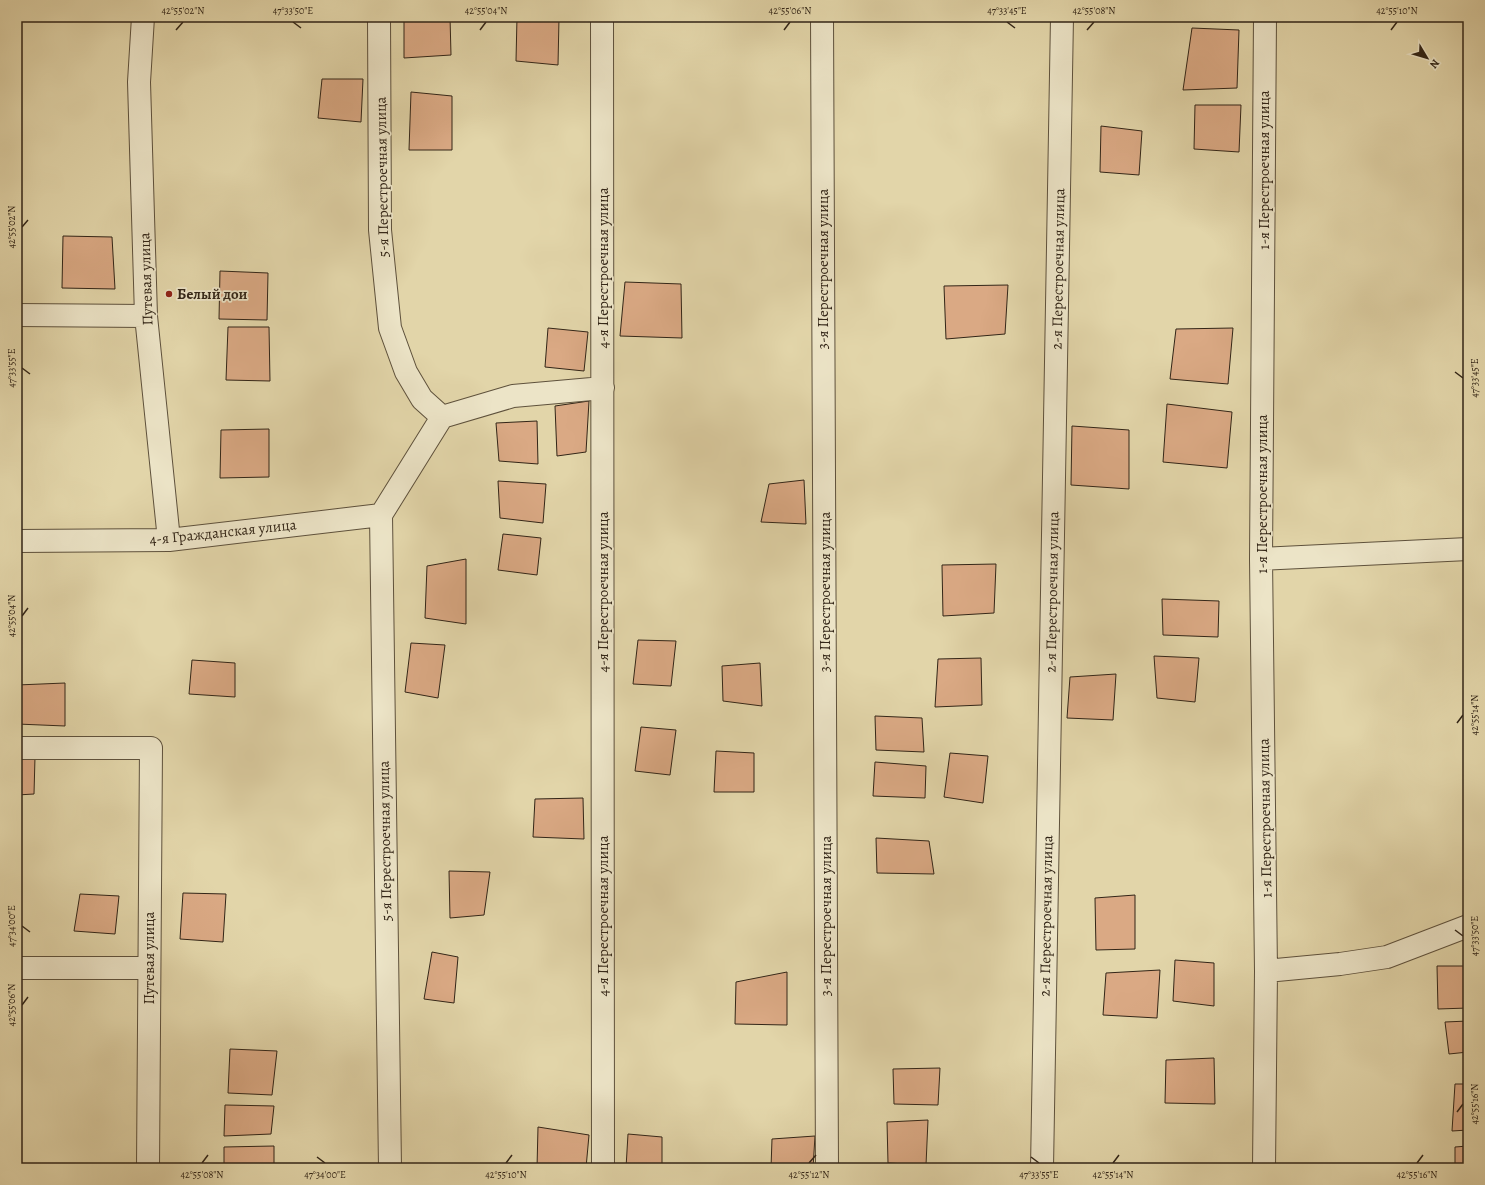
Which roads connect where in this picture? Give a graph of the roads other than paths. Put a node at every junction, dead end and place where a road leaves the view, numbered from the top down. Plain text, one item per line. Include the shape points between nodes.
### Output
1 (143, 17) edge
2 (379, 17) edge
3 (602, 17) edge
4 (822, 17) edge
5 (1062, 17) edge
6 (1265, 17) edge
7 (17, 315) edge
8 (146, 316) junction
9 (603, 388) junction
10 (442, 418) junction
11 (381, 515) junction
12 (169, 540) junction
13 (17, 541) edge
14 (1468, 549) edge
15 (1261, 559) junction
16 (17, 748) edge
17 (1468, 926) edge
18 (17, 968) edge
19 (149, 968) junction
20 (1266, 970) junction
21 (148, 1168) edge
22 (390, 1168) edge
23 (603, 1168) edge
24 (828, 1168) edge
25 (1042, 1168) edge
26 (1264, 1168) edge

1 - 8 street, Путевая улица via 139,82
2 - 10 street, 5-я Перестроечная улица via 380,230 390,328 406,372 422,398
3 - 9 street, 4-я Перестроечная улица
4 - 24 street, 3-я Перестроечная улица
5 - 25 street, 2-я Перестроечная улица
6 - 15 street, 1-я Перестроечная улица
7 - 8 street
8 - 12 street, Путевая улица
9 - 10 street via 513,396
9 - 23 street, 4-я Перестроечная улица
10 - 11 street
11 - 12 street, 4-я Гражданская улица
11 - 22 street, 5-я Перестроечная улица
12 - 13 street, 4-я Гражданская улица
14 - 15 street
15 - 20 street, 1-я Перестроечная улица
16 - 19 street, Путевая улица via 151,748
17 - 20 street via 1387,957
18 - 19 street
19 - 21 street, Путевая улица
20 - 26 street, 1-я Перестроечная улица

